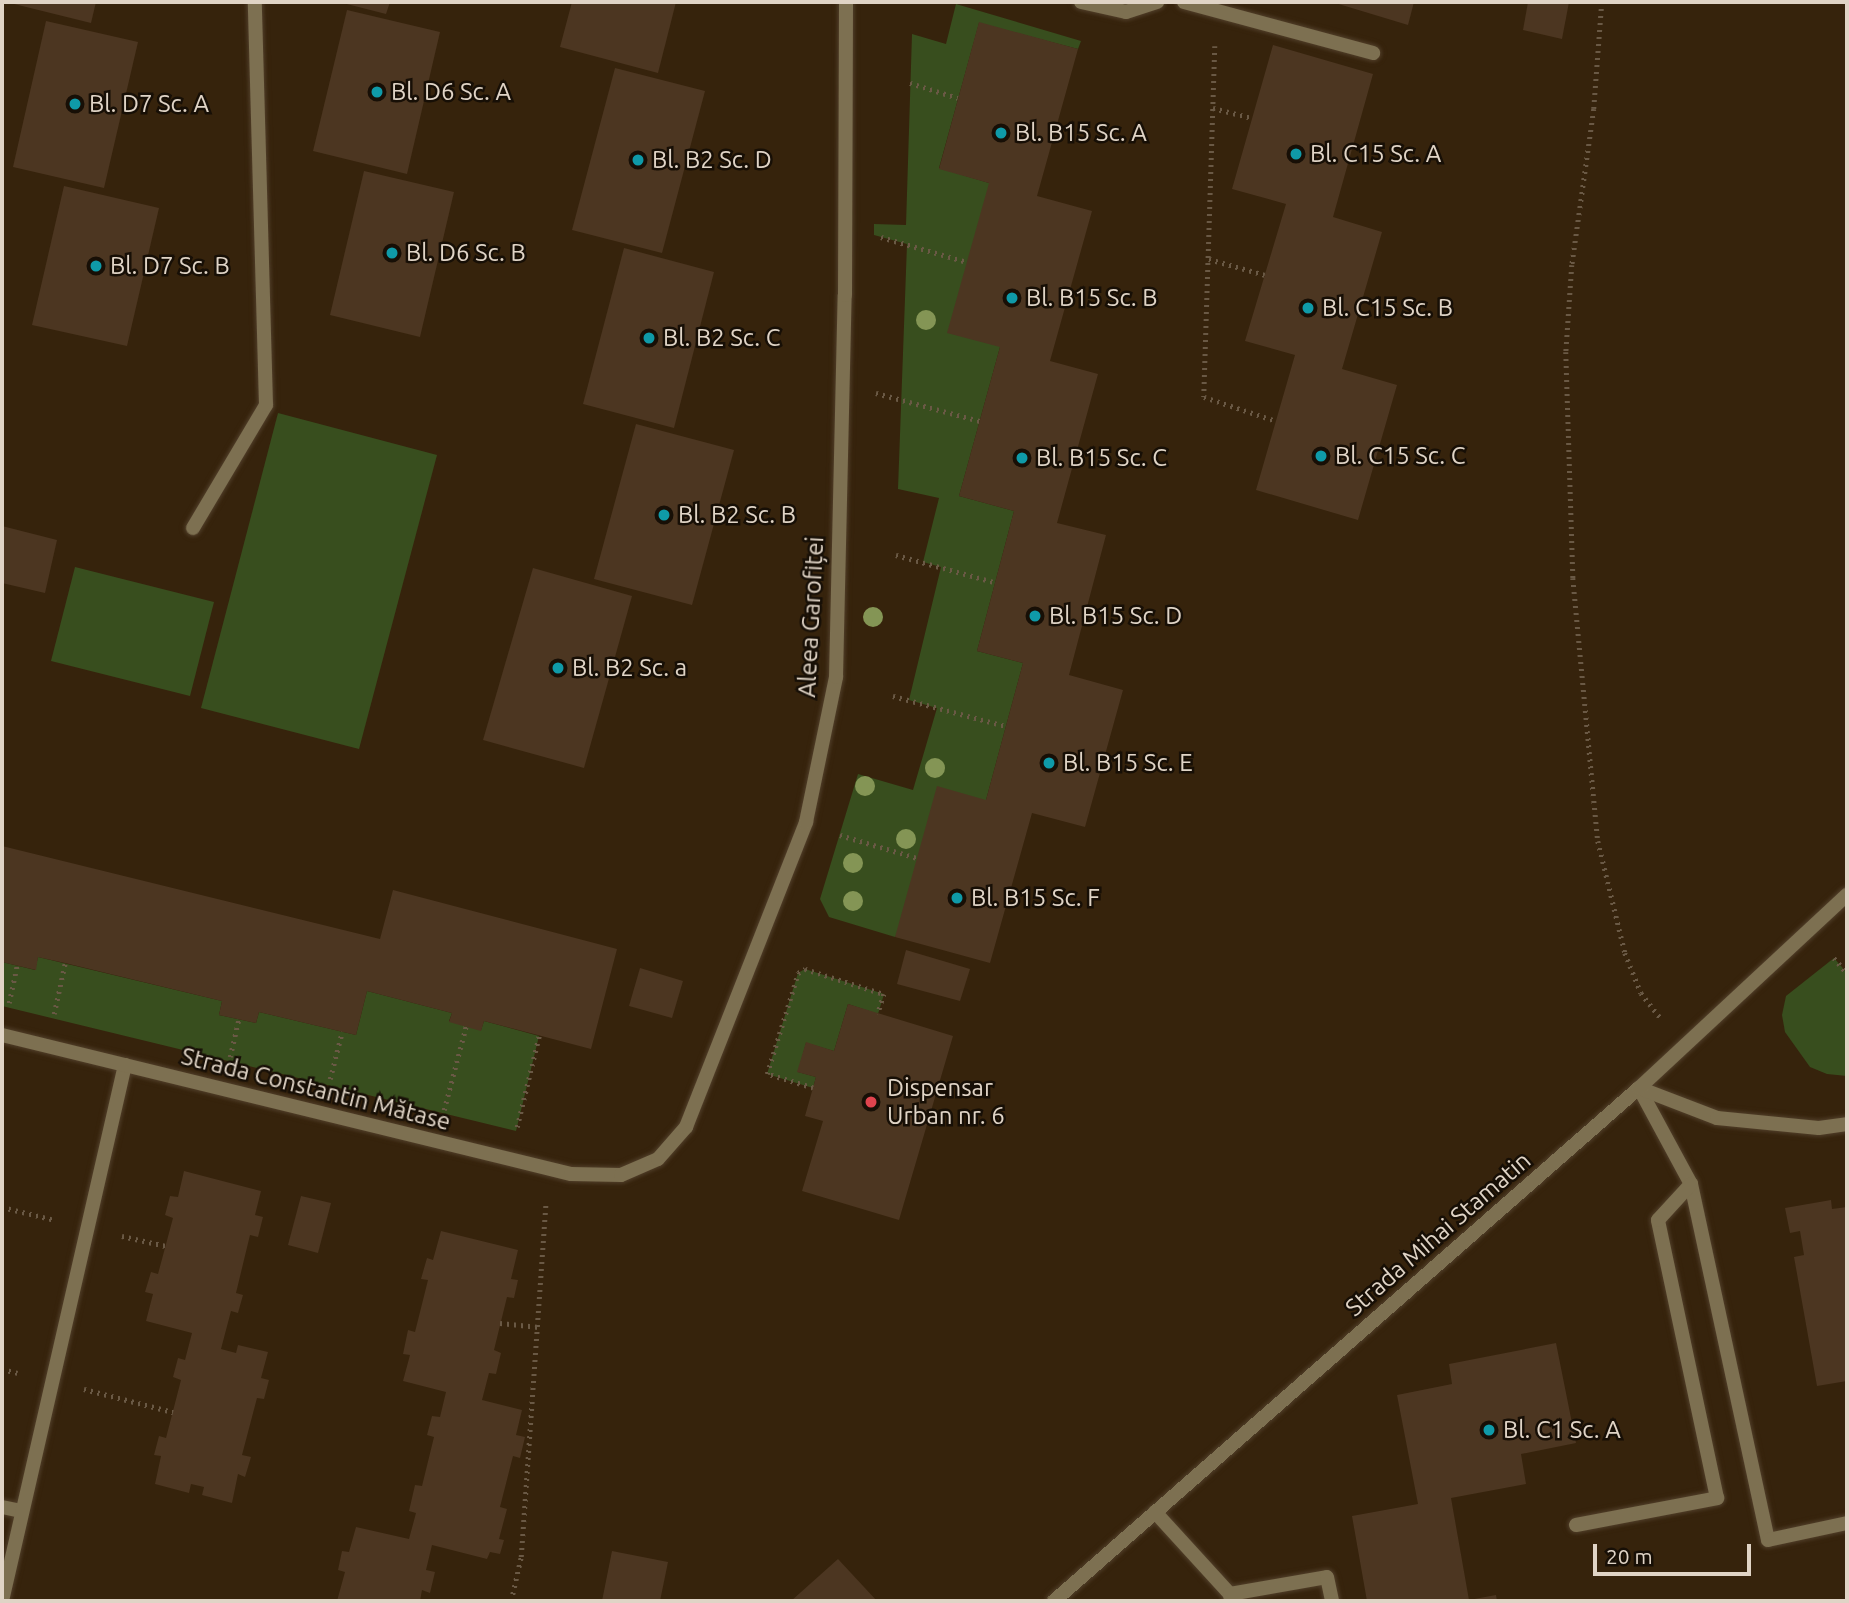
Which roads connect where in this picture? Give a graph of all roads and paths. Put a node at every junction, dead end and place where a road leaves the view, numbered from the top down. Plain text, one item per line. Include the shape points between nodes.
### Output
1 (255, 2) edge
2 (846, 2) edge
3 (1081, 2) edge
4 (1157, 2) edge
5 (1184, 2) edge
6 (1602, 2) edge
7 (1215, 33) dead end
8 (1373, 53) dead end
9 (910, 83) dead end
10 (958, 98) dead end
11 (1213, 108) junction
12 (1252, 118) dead end
13 (874, 235) dead end
14 (1209, 259) junction
15 (967, 262) dead end
16 (1265, 275) dead end
17 (868, 392) dead end
18 (980, 421) dead end
19 (1276, 421) dead end
20 (192, 528) dead end
21 (896, 555) dead end
22 (994, 582) dead end
23 (893, 696) dead end
24 (1006, 726) dead end
25 (840, 835) dead end
26 (917, 858) dead end
27 (1847, 895) edge
28 (1834, 958) dead end
29 (65, 963) dead end
30 (17, 965) dead end
31 (1847, 973) edge
32 (8, 1008) dead end
33 (878, 1014) dead end
34 (53, 1018) dead end
35 (239, 1019) dead end
36 (466, 1026) dead end
37 (342, 1032) dead end
38 (2, 1035) edge
39 (539, 1036) dead end
40 (1683, 1047) junction
41 (229, 1061) dead end
42 (124, 1065) junction
43 (329, 1086) dead end
44 (813, 1088) dead end
45 (1639, 1088) junction
46 (444, 1113) dead end
47 (1847, 1124) edge
48 (516, 1131) dead end
49 (549, 1169) junction
50 (621, 1175) joint
51 (1691, 1184) junction
52 (500, 1323) dead end
53 (539, 1327) junction
54 (2, 1507) edge
55 (21, 1511) junction
56 (1155, 1512) junction
57 (1847, 1523) edge
58 (1576, 1525) dead end
59 (1230, 1597) edge
60 (1064, 1598) edge
61 (2, 1601) edge
62 (511, 1601) edge
63 (1332, 1601) edge

1 - 20 street via 266,405
2 - 50 street, Aleea Garofiței via 836,677 806,822 686,1127 658,1159
3 - 4 street via 1126,12
5 - 8 street
6 - 40 path via 1566,352 1573,578 1598,841 1625,953 1641,993
7 - 11 path
9 - 10 path
11 - 12 path
11 - 14 path
13 - 15 path
14 - 16 path
14 - 19 path via 1204,397
17 - 18 path
21 - 22 path
23 - 24 path
25 - 26 path
27 - 40 street, Strada Mihai Stamatin
28 - 31 path
29 - 34 path
30 - 32 path
33 - 44 path via 884,994 805,969 798,973 767,1074
35 - 41 path
36 - 46 path
37 - 43 path
38 - 42 street, Strada Constantin Mătase
39 - 48 path
40 - 45 street, Strada Mihai Stamatin
42 - 49 street, Strada Constantin Mătase
42 - 55 street
45 - 47 street via 1717,1118 1819,1128
45 - 51 street
45 - 56 street, Strada Mihai Stamatin
49 - 50 street, Strada Constantin Mătase
49 - 53 path
51 - 57 street via 1768,1540
51 - 58 street via 1658,1220 1717,1498
52 - 53 path
53 - 62 path via 521,1557
54 - 55 street
55 - 61 street
56 - 59 street
56 - 60 street, Strada Mihai Stamatin
59 - 63 street via 1327,1577

